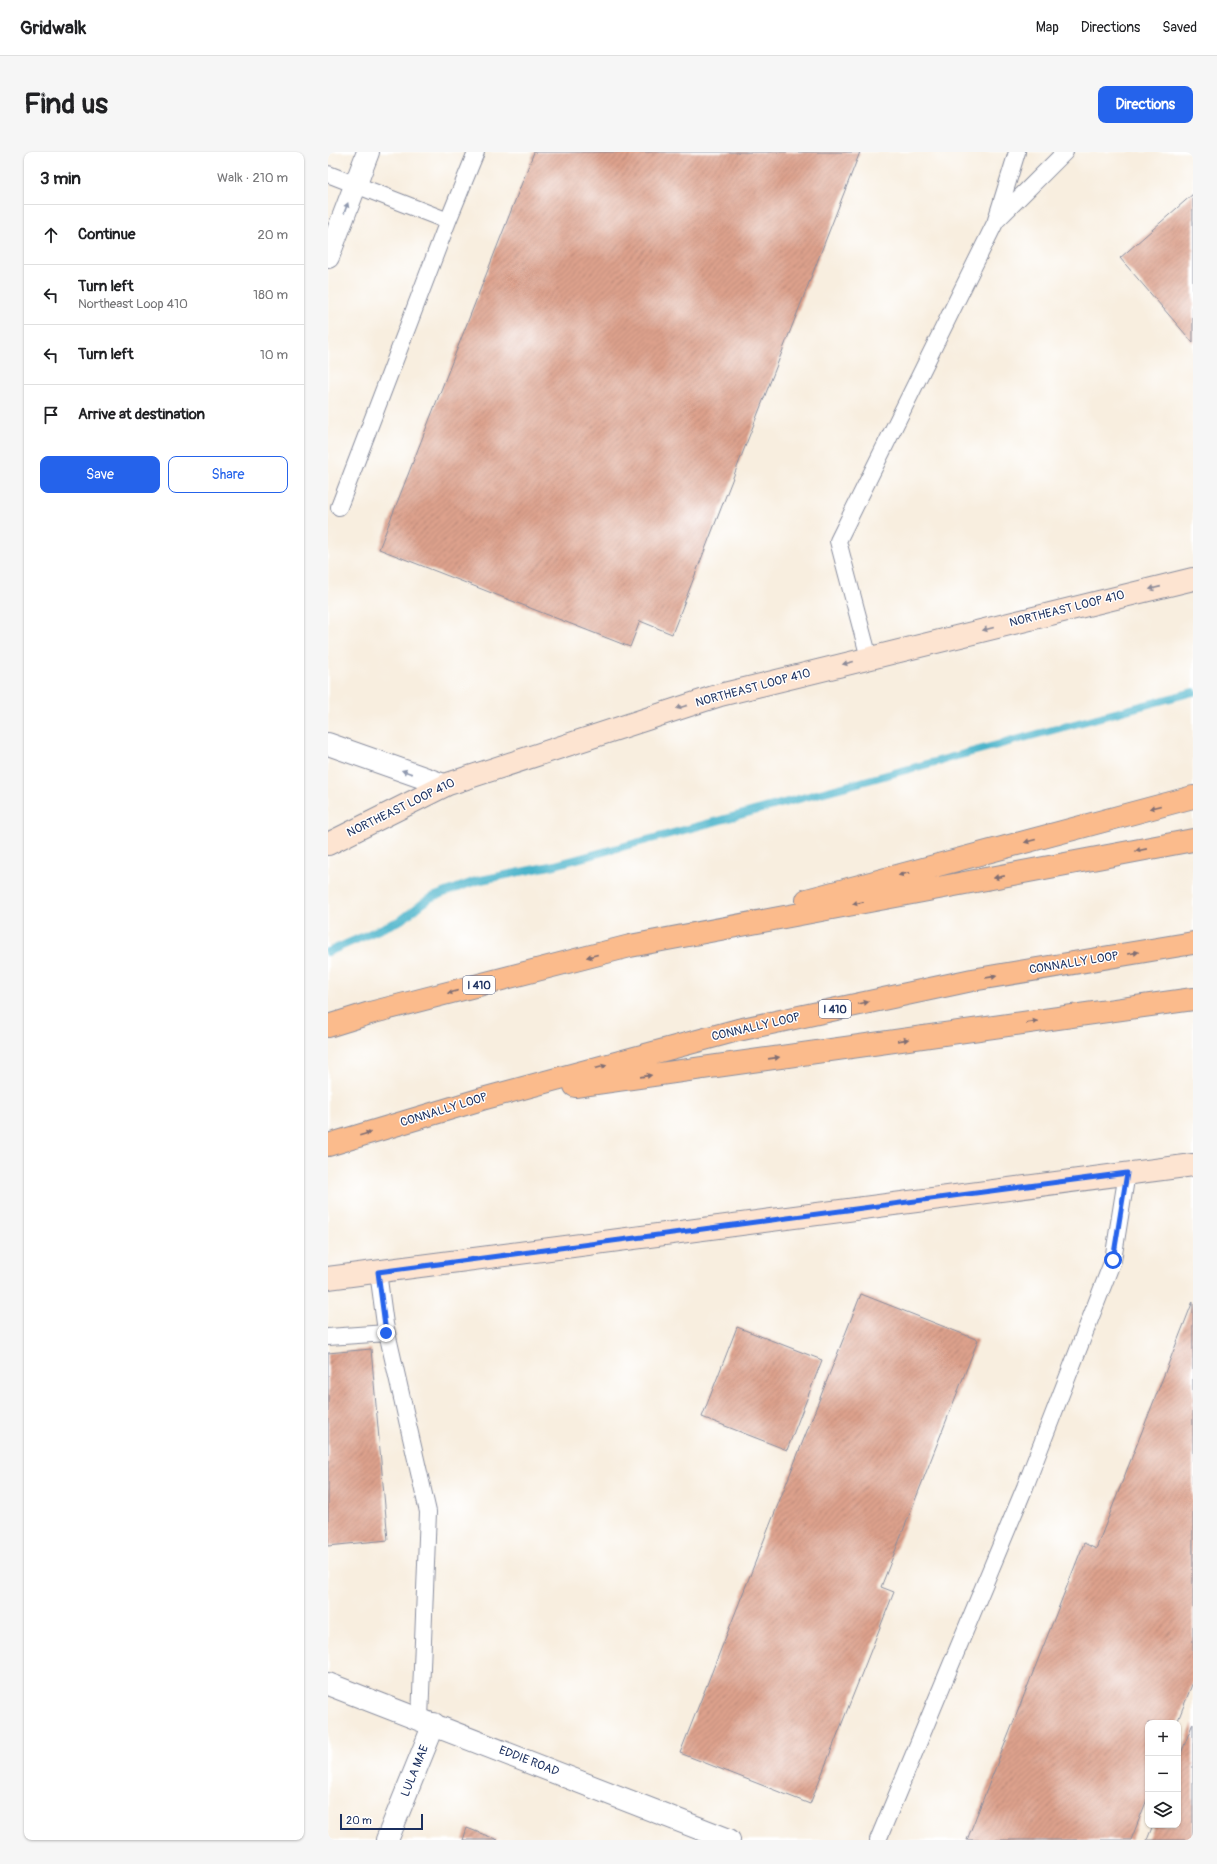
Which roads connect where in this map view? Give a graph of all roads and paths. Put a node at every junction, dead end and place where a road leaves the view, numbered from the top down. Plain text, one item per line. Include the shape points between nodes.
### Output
1 (368, 152) edge
2 (476, 152) edge
3 (1017, 152) edge
4 (1065, 152) edge
5 (328, 174) edge
6 (355, 185) junction
7 (448, 221) junction
8 (996, 221) junction
9 (328, 258) edge
10 (339, 507) dead end
11 (1193, 579) edge
12 (869, 658) junction
13 (328, 744) edge
14 (444, 786) junction
15 (1193, 797) edge
16 (1193, 840) edge
17 (328, 844) edge
18 (1193, 943) edge
19 (630, 946) junction
20 (1193, 1000) edge
21 (328, 1026) edge
22 (482, 1099) junction
23 (328, 1145) edge
24 (1193, 1165) edge
25 (1127, 1173) junction
26 (378, 1272) junction
27 (328, 1278) edge
28 (386, 1333) junction
29 (328, 1337) edge
30 (328, 1684) edge
31 (427, 1721) junction
32 (387, 1840) edge
33 (729, 1840) edge
34 (878, 1840) edge

1 - 6 street
2 - 7 lane
3 - 8 lane
4 - 8 lane
5 - 6 lane
6 - 7 lane
9 -> 6 street
7 - 10 lane
8 - 12 lane via 838,541
11 -> 12 main road, NORTHEAST LOOP 410
12 -> 14 main road, NORTHEAST LOOP 410 via 720,694
14 -> 13 street
14 - 17 main road, NORTHEAST LOOP 410
15 -> 19 highway
16 -> 19 highway, I 410
22 -> 18 highway, CONNALLY LOOP / I 410 via 738,1030 972,980
19 -> 21 highway, I 410
22 -> 20 highway
23 -> 22 highway, CONNALLY LOOP / I 410
24 - 25 main road
25 - 26 main road
25 - 34 lane via 1113,1260 1025,1488
26 - 27 main road
26 - 28 lane
28 - 29 lane
28 - 31 lane via 428,1512
30 - 31 street, EDDIE ROAD
31 - 32 street, LULA MAE
31 - 33 street, EDDIE ROAD

